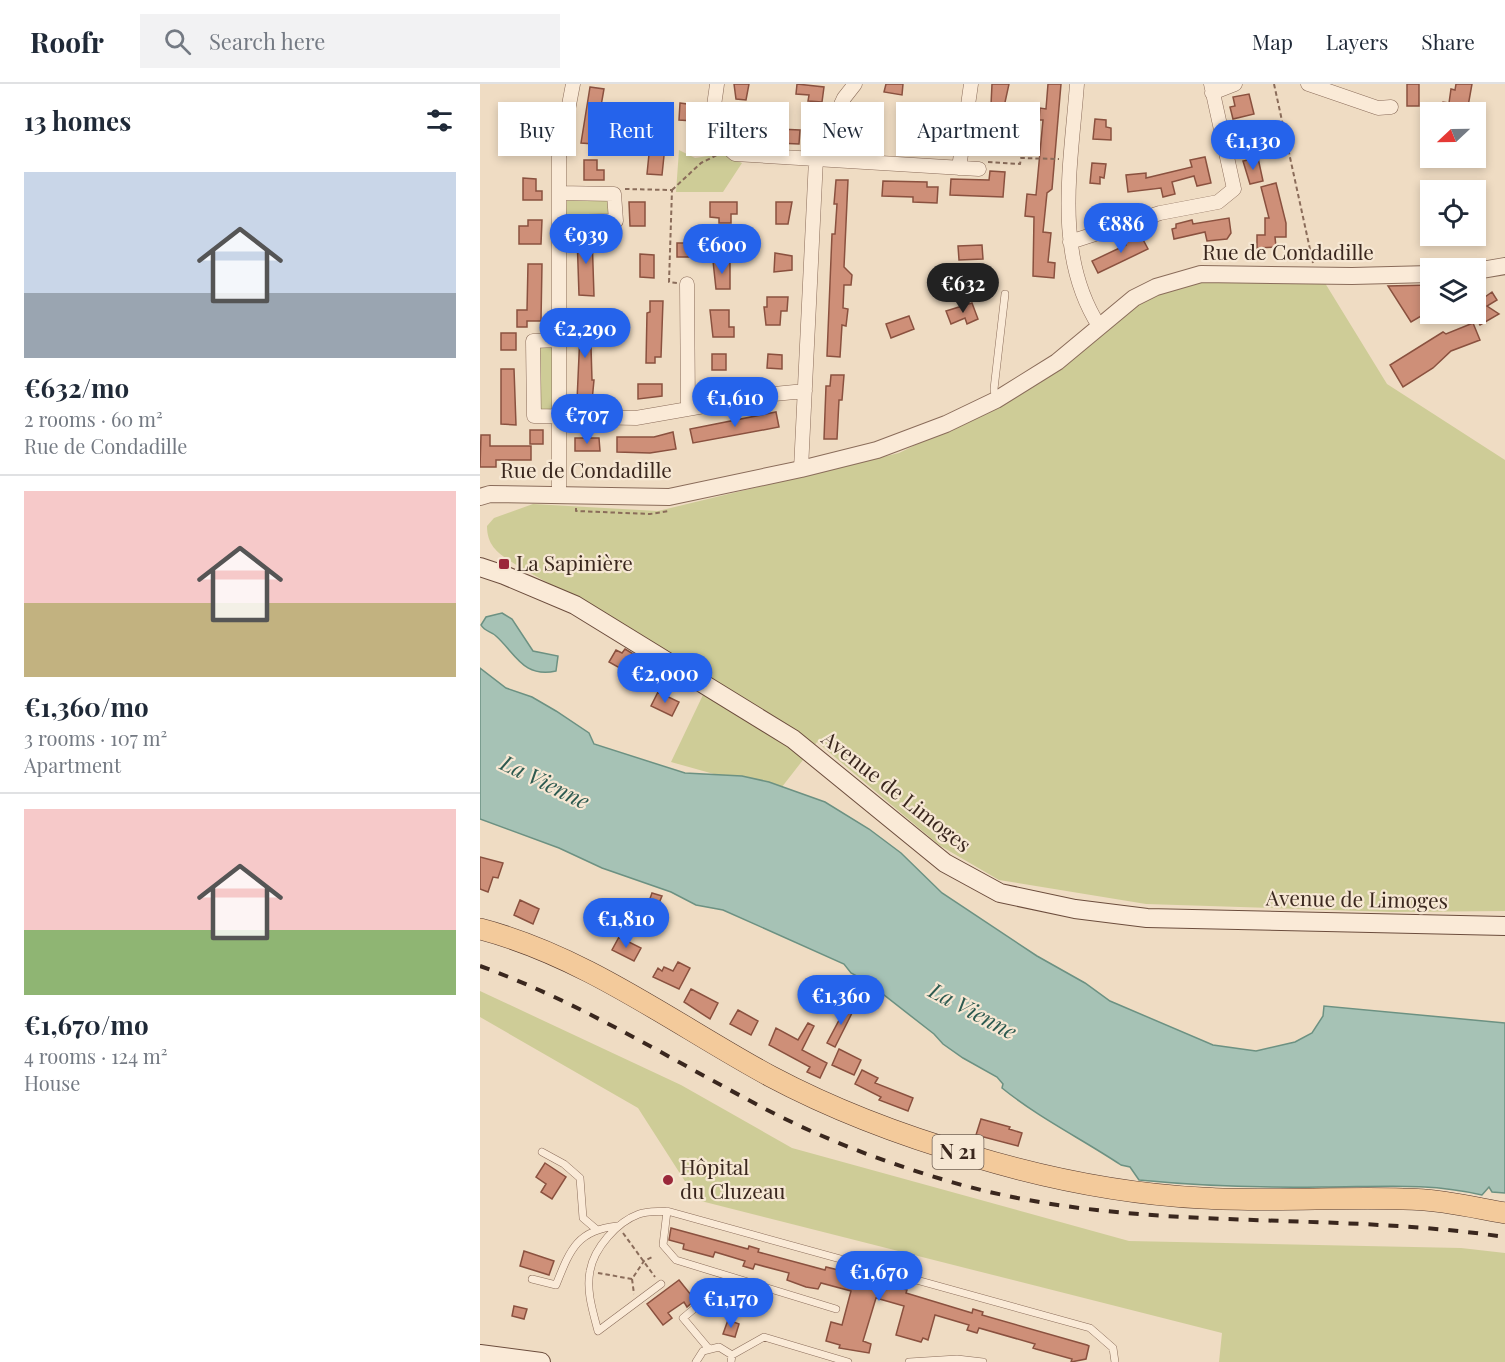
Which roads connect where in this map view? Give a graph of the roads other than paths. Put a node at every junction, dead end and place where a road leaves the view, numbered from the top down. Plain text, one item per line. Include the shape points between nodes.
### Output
1 (573, 84) edge
2 (717, 84) edge
3 (855, 84) edge
4 (971, 84) edge
5 (1077, 84) edge
6 (1235, 84) edge
7 (1308, 84) edge
8 (1212, 88) edge
9 (1391, 107) dead end
10 (816, 159) junction
11 (959, 168) junction
12 (979, 169) road end
13 (559, 193) junction
14 (560, 222) junction
15 (1070, 242) junction
16 (1505, 266) edge
17 (1486, 269) edge
18 (1420, 274) edge
19 (687, 284) road end
20 (1005, 294) dead end
21 (1100, 326) junction
22 (559, 340) junction
23 (805, 391) junction
24 (996, 400) junction
25 (688, 409) junction
26 (561, 418) junction
27 (801, 469) junction
28 (559, 495) junction
29 (480, 497) edge
30 (481, 563) edge
31 (1505, 926) edge
32 (480, 929) edge
33 (542, 1152) dead end
34 (667, 1211) junction
35 (1505, 1213) edge
36 (617, 1226) junction
37 (596, 1228) junction
38 (731, 1278) junction
39 (532, 1279) dead end
40 (661, 1284) road end
41 (836, 1309) dead end
42 (709, 1349) junction
43 (480, 1354) edge
44 (731, 1358) edge
45 (532, 1362) edge
46 (696, 1362) edge
47 (848, 1362) edge
48 (909, 1362) edge
49 (983, 1362) edge
50 (1115, 1362) edge

1 - 13 street via 559,158
2 - 10 street via 712,126 719,142 728,149 735,154
3 - 10 street via 844,98
4 - 11 street
5 - 15 street via 1067,212
6 - 8 street
7 - 9 street via 1378,108
8 - 15 street via 1234,189 1218,202 1160,213
10 - 11 street
10 - 23 street
11 - 12 street
13 - 14 street
13 - 14 street via 614,195 616,221
14 - 22 street
15 - 21 street via 1086,306
16 - 17 street
18 - 21 street, Rue de Condadille via 1201,274 1134,298
19 - 25 street
20 - 24 lane
21 - 24 street, Rue de Condadille via 1058,362
22 - 26 street
22 - 26 street via 533,341 534,416
23 - 25 street
23 - 27 street
24 - 27 street, Rue de Condadille via 902,442
25 - 26 street via 636,418
26 - 28 street
27 - 28 street, Rue de Condadille via 669,496
28 - 29 street, Rue de Condadille
30 - 31 main road, Avenue de Limoges via 575,605 793,740 945,863 1000,893 1075,909 1147,918
32 - 35 main road, N 21 via 539,948 821,1101 872,1123 973,1157 1103,1186 1200,1198 1405,1199
33 - 37 lane via 580,1178 583,1218
34 - 36 lane via 640,1213
34 - 38 lane via 663,1245 676,1260
34 - 50 lane via 1090,1328 1113,1348
36 - 37 lane
36 - 40 lane via 598,1251 590,1272 591,1302 598,1331
37 - 39 lane via 567,1256 556,1285
38 - 41 lane
38 - 42 lane via 683,1318
42 - 44 lane via 719,1347
42 - 46 lane
43 - 45 main road
44 - 47 lane via 764,1337
48 - 49 lane

